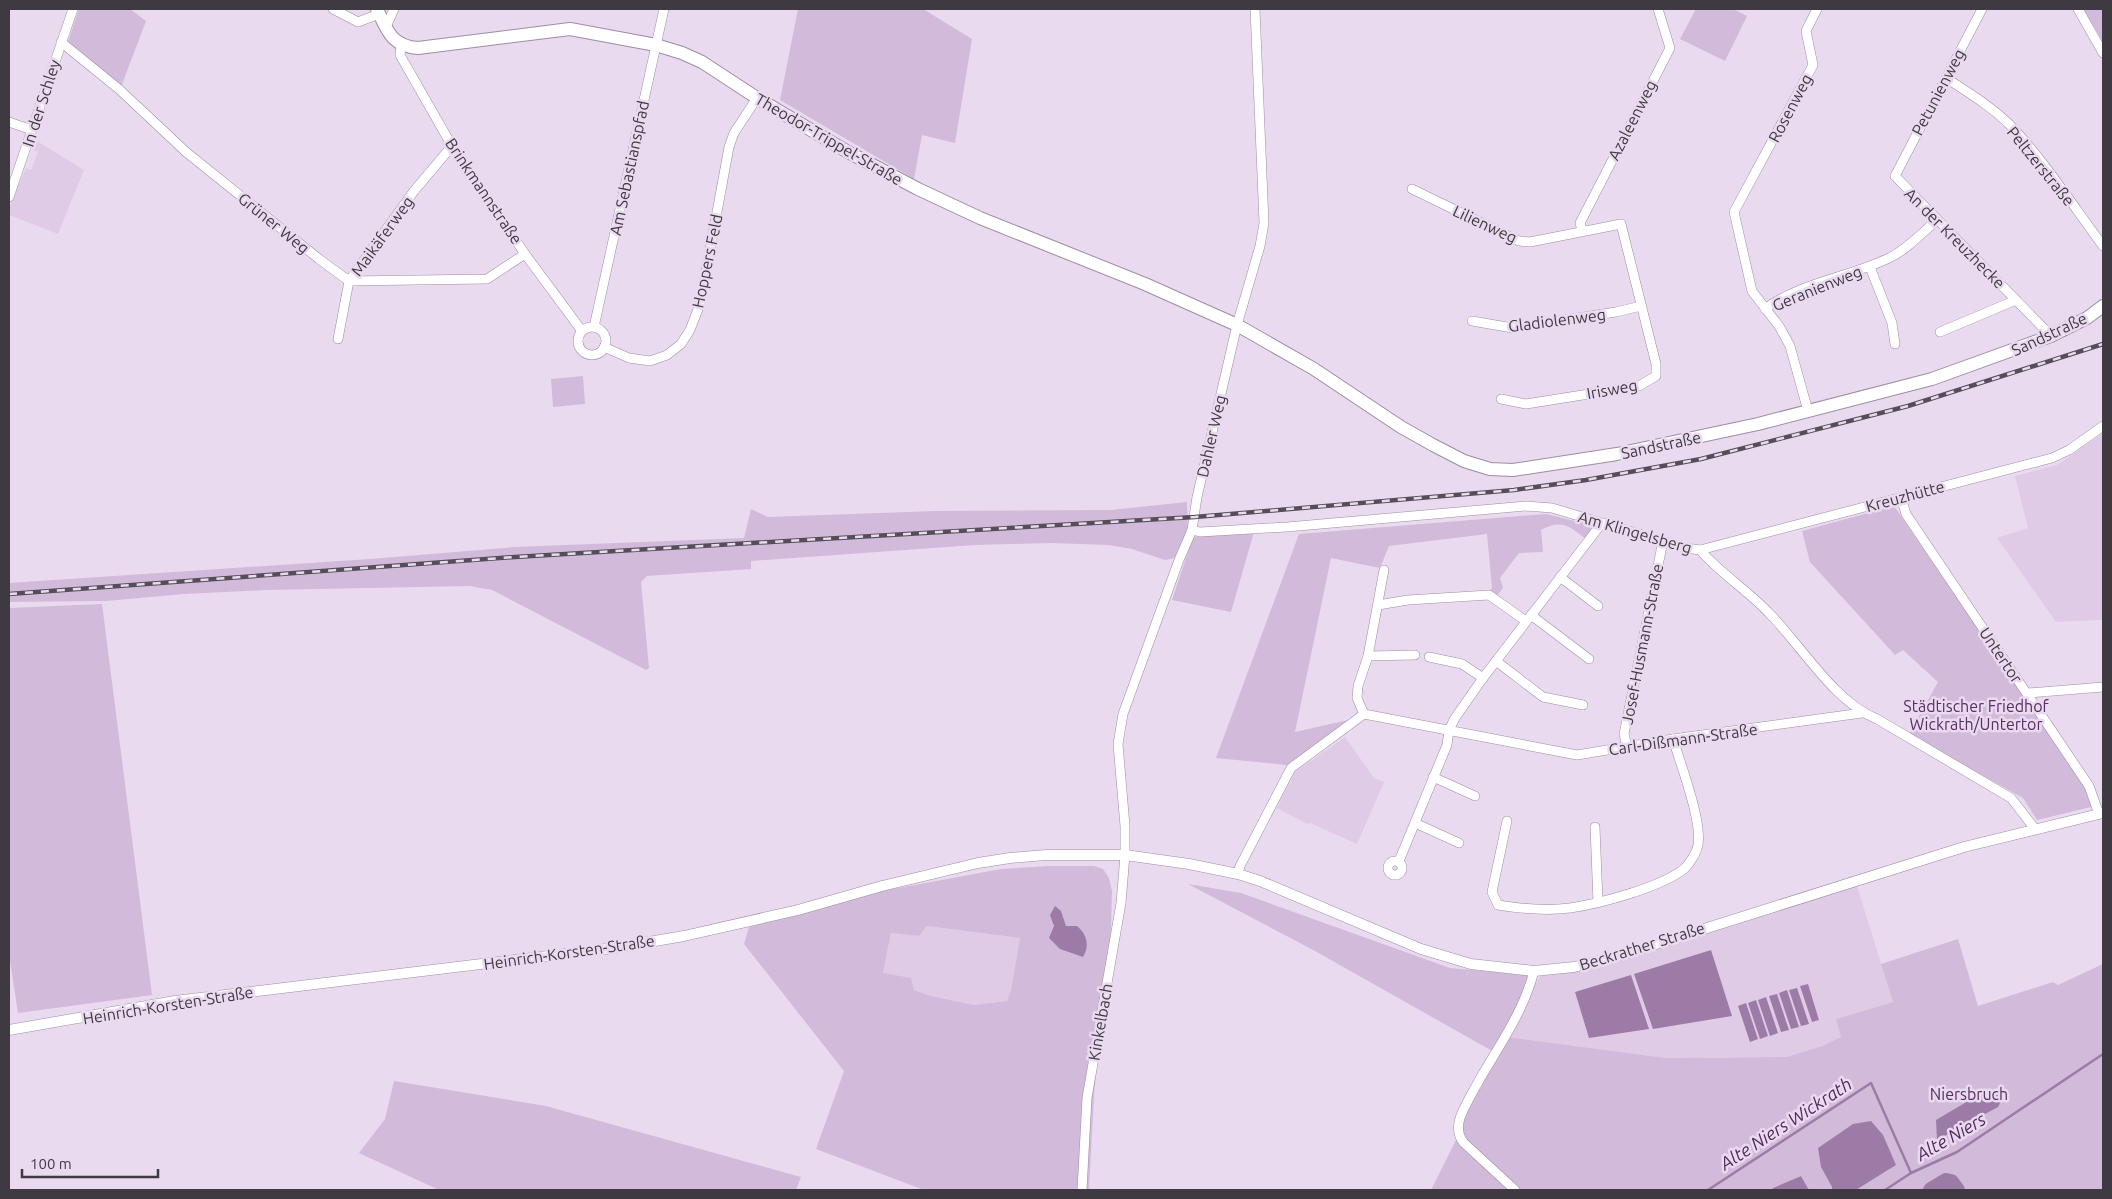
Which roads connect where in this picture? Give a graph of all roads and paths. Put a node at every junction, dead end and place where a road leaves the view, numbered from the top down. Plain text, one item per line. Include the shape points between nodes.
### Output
1 (73, 9) edge
2 (333, 9) edge
3 (394, 9) edge
4 (664, 9) edge
5 (1255, 9) edge
6 (1658, 9) edge
7 (1817, 9) edge
8 (1982, 9) edge
9 (2078, 9) edge
10 (380, 16) edge
11 (61, 42) junction
12 (656, 45) junction
13 (404, 46) junction
14 (2103, 53) edge
15 (1946, 78) junction
16 (756, 98) junction
17 (9, 122) edge
18 (32, 130) junction
19 (452, 146) junction
20 (1895, 176) joint
21 (1412, 189) dead end
22 (9, 197) edge
23 (1937, 220) junction
24 (1621, 224) joint
25 (1582, 230) junction
26 (2103, 246) edge
27 (525, 254) junction
28 (1870, 267) junction
29 (349, 281) junction
30 (2016, 300) junction
31 (1641, 306) junction
32 (2103, 306) edge
33 (1765, 309) junction
34 (1472, 321) dead end
35 (1236, 325) junction
36 (594, 327) junction
37 (582, 331) junction
38 (1940, 332) dead end
39 (2051, 336) junction
40 (338, 339) dead end
41 (1895, 344) dead end
42 (604, 347) junction
43 (1501, 399) dead end
44 (1808, 411) junction
45 (2103, 426) edge
46 (1901, 497) junction
47 (1602, 523) junction
48 (1192, 530) junction
49 (1663, 541) junction
50 (1700, 550) junction
51 (1384, 570) dead end
52 (1560, 577) junction
53 (1378, 605) junction
54 (1598, 606) dead end
55 (1529, 618) junction
56 (1415, 655) dead end
57 (1368, 656) junction
58 (1429, 657) dead end
59 (1589, 659) dead end
60 (1496, 662) junction
61 (1483, 678) junction
62 (2103, 687) edge
63 (2028, 693) junction
64 (1583, 705) dead end
65 (1862, 713) junction
66 (1364, 714) junction
67 (1449, 730) junction
68 (1673, 739) junction
69 (1627, 747) junction
70 (1434, 777) junction
71 (1475, 796) dead end
72 (2101, 814) edge
73 (1507, 821) dead end
74 (1415, 823) junction
75 (1595, 827) dead end
76 (2035, 828) junction
77 (1459, 842) dead end
78 (1125, 855) junction
79 (1399, 862) dead end
80 (1238, 874) junction
81 (1598, 902) junction
82 (1534, 971) junction
83 (9, 1030) edge
84 (1082, 1190) edge
85 (1515, 1190) edge

1 - 11 street, In der Schley
2 - 10 street via 358,22
3 - 10 street
4 - 12 street, Am Sebastianspfad
5 - 35 street, Dahler Weg via 1264,223
6 - 25 street, Azaleenweg via 1670,48 1580,223
7 - 33 street, Rosenweg via 1806,31 1813,65 1734,212 1752,291
8 - 15 street, Petunienweg
9 - 14 street
10 - 13 main road via 392,38
11 - 18 street, In der Schley
11 - 29 street, Grüner Weg via 120,90 186,152
12 - 13 main road, Theodor-Trippel-Straße via 570,29 418,48
12 - 16 main road, Theodor-Trippel-Straße via 702,62
12 - 36 street, Am Sebastianspfad
13 - 19 street, Brinkmannstraße via 400,55
15 - 20 street, Petunienweg
15 - 26 street, Peltzerstraße via 2013,128
16 - 35 main road, Theodor-Trippel-Straße via 918,190
16 - 42 street, Hoppers Feld via 729,147 700,304 686,337 667,355 650,361 629,358
17 - 18 street
18 - 22 street, In der Schley
19 - 27 street, Brinkmannstraße
19 - 29 street, Maikäferweg via 414,191
20 - 23 street, An der Kreuzhecke
21 - 25 street, Lilienweg via 1519,241 1530,242
23 - 28 street, Geranienweg via 1891,257
23 - 30 street, An der Kreuzhecke
24 - 25 street, Lilienweg
24 - 31 street, Irisweg
27 - 29 street via 487,279
27 - 37 street, Brinkmannstraße
28 - 33 street, Geranienweg via 1829,279
28 - 41 street, Geranienweg via 1892,324
29 - 40 street, Maikäferweg
30 - 38 street, An der Kreuzhecke
30 - 39 street, An der Kreuzhecke
31 - 34 street, Gladiolenweg via 1513,328
31 - 43 street, Irisweg via 1656,364 1656,376 1648,382 1640,386 1526,404
32 - 39 main road, Sandstraße
33 - 44 street via 1790,346
35 - 44 main road, Sandstraße via 1314,369 1433,446 1490,469 1513,470 1617,454
35 - 48 street, Dahler Weg
36 - 37 street
36 - 42 street via 604,334
37 - 42 street via 578,340 584,352 595,354
39 - 44 main road, Sandstraße via 1932,380
45 - 46 street, Kreuzhütte via 2070,450 2052,458
46 - 50 street, Kreuzhütte
46 - 63 street, Untertor via 1906,514
47 - 48 street, Am Klingelsberg via 1552,508 1526,506 1287,528
47 - 49 street, Am Klingelsberg
47 - 52 street
48 - 78 street, Dahler Weg via 1124,714 1118,744
49 - 50 street, Am Klingelsberg
49 - 69 street, Josef-Husmann-Straße via 1624,734
50 - 65 street, Am Klingelsberg via 1770,614 1842,696
51 - 53 street
52 - 54 street
52 - 55 street
53 - 55 street via 1490,595
53 - 57 street
55 - 59 street
55 - 60 street
56 - 57 street
57 - 66 street via 1357,698
58 - 61 street via 1462,664
60 - 61 street
60 - 64 street via 1543,697
61 - 67 street
62 - 63 street
63 - 72 street, Untertor via 2089,786
65 - 68 street, Carl-Dißmann-Straße
65 - 76 street, Am Klingelsberg via 2011,798
66 - 67 street, Carl-Dißmann-Straße
66 - 80 street via 1291,768
67 - 69 street, Carl-Dißmann-Straße via 1578,754
67 - 70 street via 1447,745
68 - 69 street, Carl-Dißmann-Straße
68 - 81 street via 1699,829 1698,849 1685,868 1666,879
70 - 71 street
70 - 74 street
72 - 76 street, Beckrather Straße
73 - 81 street via 1492,892 1498,905 1528,910 1570,908
74 - 77 street
74 - 79 street
75 - 81 street
76 - 82 street, Beckrather Straße via 1964,847 1615,957 1574,967
78 - 80 street, Beckrather Straße
78 - 83 street, Heinrich-Korsten-Straße via 1046,855 994,861 684,936 604,949 175,1001
78 - 84 street, Kinkelbach via 1119,916 1087,1098
80 - 82 street, Beckrather Straße via 1448,958 1504,969
82 - 85 street via 1526,999 1474,1090 1458,1128 1464,1143

